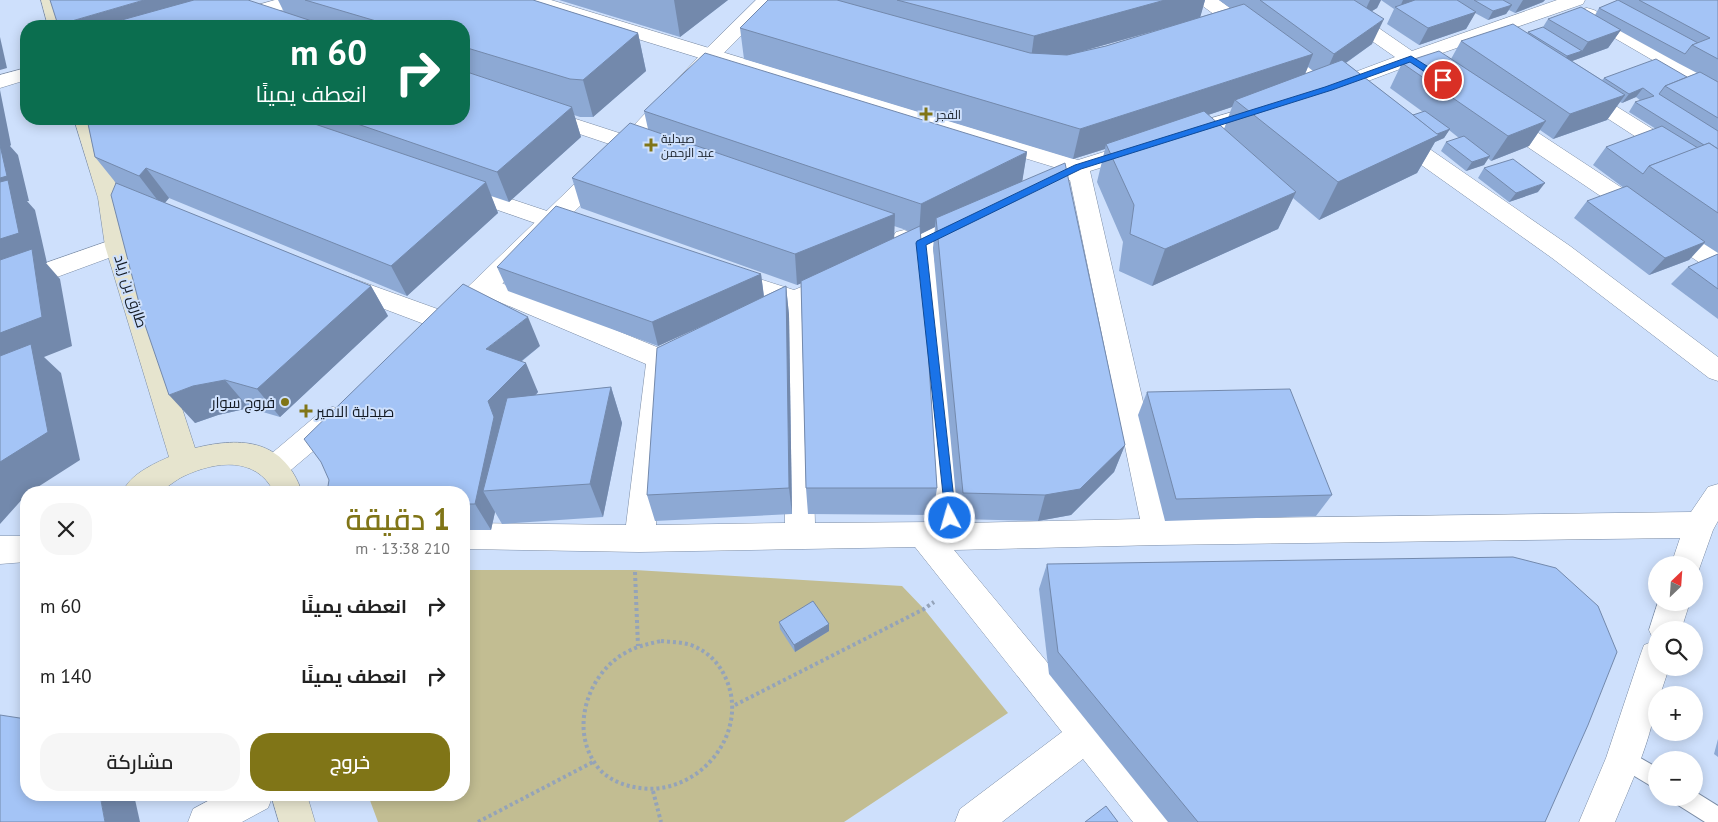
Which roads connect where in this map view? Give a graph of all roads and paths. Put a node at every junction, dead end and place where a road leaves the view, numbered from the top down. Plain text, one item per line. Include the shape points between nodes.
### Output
1 (50, 0) edge
2 (296, 0) edge
3 (531, 0) edge
4 (1207, 0) edge
5 (1326, 0) edge
6 (1568, 1) edge
7 (774, 2) edge
8 (238, 10) edge
9 (1462, 15) edge
10 (55, 20) edge
11 (217, 20) edge
12 (266, 20) edge
13 (1486, 30) junction
14 (1506, 43) edge
15 (711, 55) junction
16 (1411, 58) junction
17 (1436, 75) edge
18 (20, 76) edge
19 (1562, 79) edge
20 (0, 82) edge
21 (1328, 88) junction
22 (1718, 90) edge
23 (1353, 105) edge
24 (519, 106) edge
25 (1486, 108) edge
26 (1377, 122) edge
27 (86, 125) edge
28 (628, 144) junction
29 (666, 157) edge
30 (1078, 167) junction
31 (1718, 180) edge
32 (440, 182) edge
33 (1017, 197) edge
34 (109, 198) junction
35 (137, 208) edge
36 (991, 209) edge
37 (550, 221) junction
38 (883, 230) edge
39 (597, 236) edge
40 (921, 243) junction
41 (116, 246) junction
42 (1718, 262) edge
43 (710, 272) edge
44 (320, 275) edge
45 (485, 286) junction
46 (0, 289) edge
47 (795, 300) junction
48 (448, 323) junction
49 (732, 328) edge
50 (425, 342) edge
51 (1718, 371) edge
52 (350, 404) edge
53 (185, 462) junction
54 (275, 467) junction
55 (145, 486) edge
56 (286, 486) edge
57 (1718, 496) edge
58 (1709, 525) edge
59 (1158, 532) junction
60 (470, 536) edge
61 (937, 536) junction
62 (800, 537) junction
63 (639, 539) junction
64 (20, 549) edge
65 (0, 550) edge
66 (1691, 556) edge
67 (635, 570) dead end
68 (961, 582) junction
69 (638, 646) junction
70 (1650, 676) edge
71 (735, 705) junction
72 (1085, 736) junction
73 (1623, 758) junction
74 (593, 762) junction
75 (1648, 774) edge
76 (653, 791) junction
77 (244, 801) edge
78 (291, 801) edge
79 (1699, 806) edge
80 (1718, 818) edge
81 (206, 822) edge
82 (297, 822) edge
83 (478, 822) edge
84 (661, 822) edge
85 (974, 822) edge
86 (1156, 822) edge
87 (1597, 822) edge

1 - 10 main road
2 - 8 street
3 - 15 street
4 - 21 street via 1226,23
5 - 16 street
6 - 13 street
6 - 22 street
7 - 15 street
8 - 11 street
8 - 12 street
9 - 13 street
13 - 14 street
13 - 16 street
15 - 28 street
15 - 30 street
16 - 17 street
16 - 21 street
18 - 20 street
19 - 31 street
21 - 23 street
21 - 30 street
24 - 28 street
25 - 42 street
26 - 51 street via 1561,252
27 - 34 main road, طارق بن زياد
28 - 29 street
28 - 37 street
30 - 33 street
30 - 59 street
32 - 37 street
34 - 35 street
34 - 41 main road, طارق بن زياد
36 - 40 street
37 - 39 street
37 - 45 street
38 - 40 street
40 - 47 street
40 - 61 street
41 - 46 street
41 - 53 main road, طارق بن زياد
43 - 47 street
44 - 48 street
45 - 48 street
45 - 63 street via 669,355
47 - 49 street
47 - 62 street
48 - 50 street
52 - 54 street
53 - 54 main road via 236,453 258,458
53 - 55 main road
54 - 56 main road
57 - 58 street
58 - 59 street
58 - 66 street
59 - 61 street
60 - 63 street
61 - 62 street
61 - 68 street
62 - 63 street
64 - 65 street
67 - 69 path
68 - 71 path via 924,609
68 - 72 street
69 - 71 path via 661,641 684,643 704,650 720,665 731,683
69 - 74 path via 600,674 588,695 582,718 584,741
70 - 73 street
71 - 76 path via 731,730 720,753 702,772 678,785
72 - 85 street
72 - 86 street
73 - 75 lane
73 - 87 street
74 - 76 path via 608,778 629,787
74 - 83 path
76 - 84 path
77 - 81 street
78 - 82 main road
79 - 80 lane

